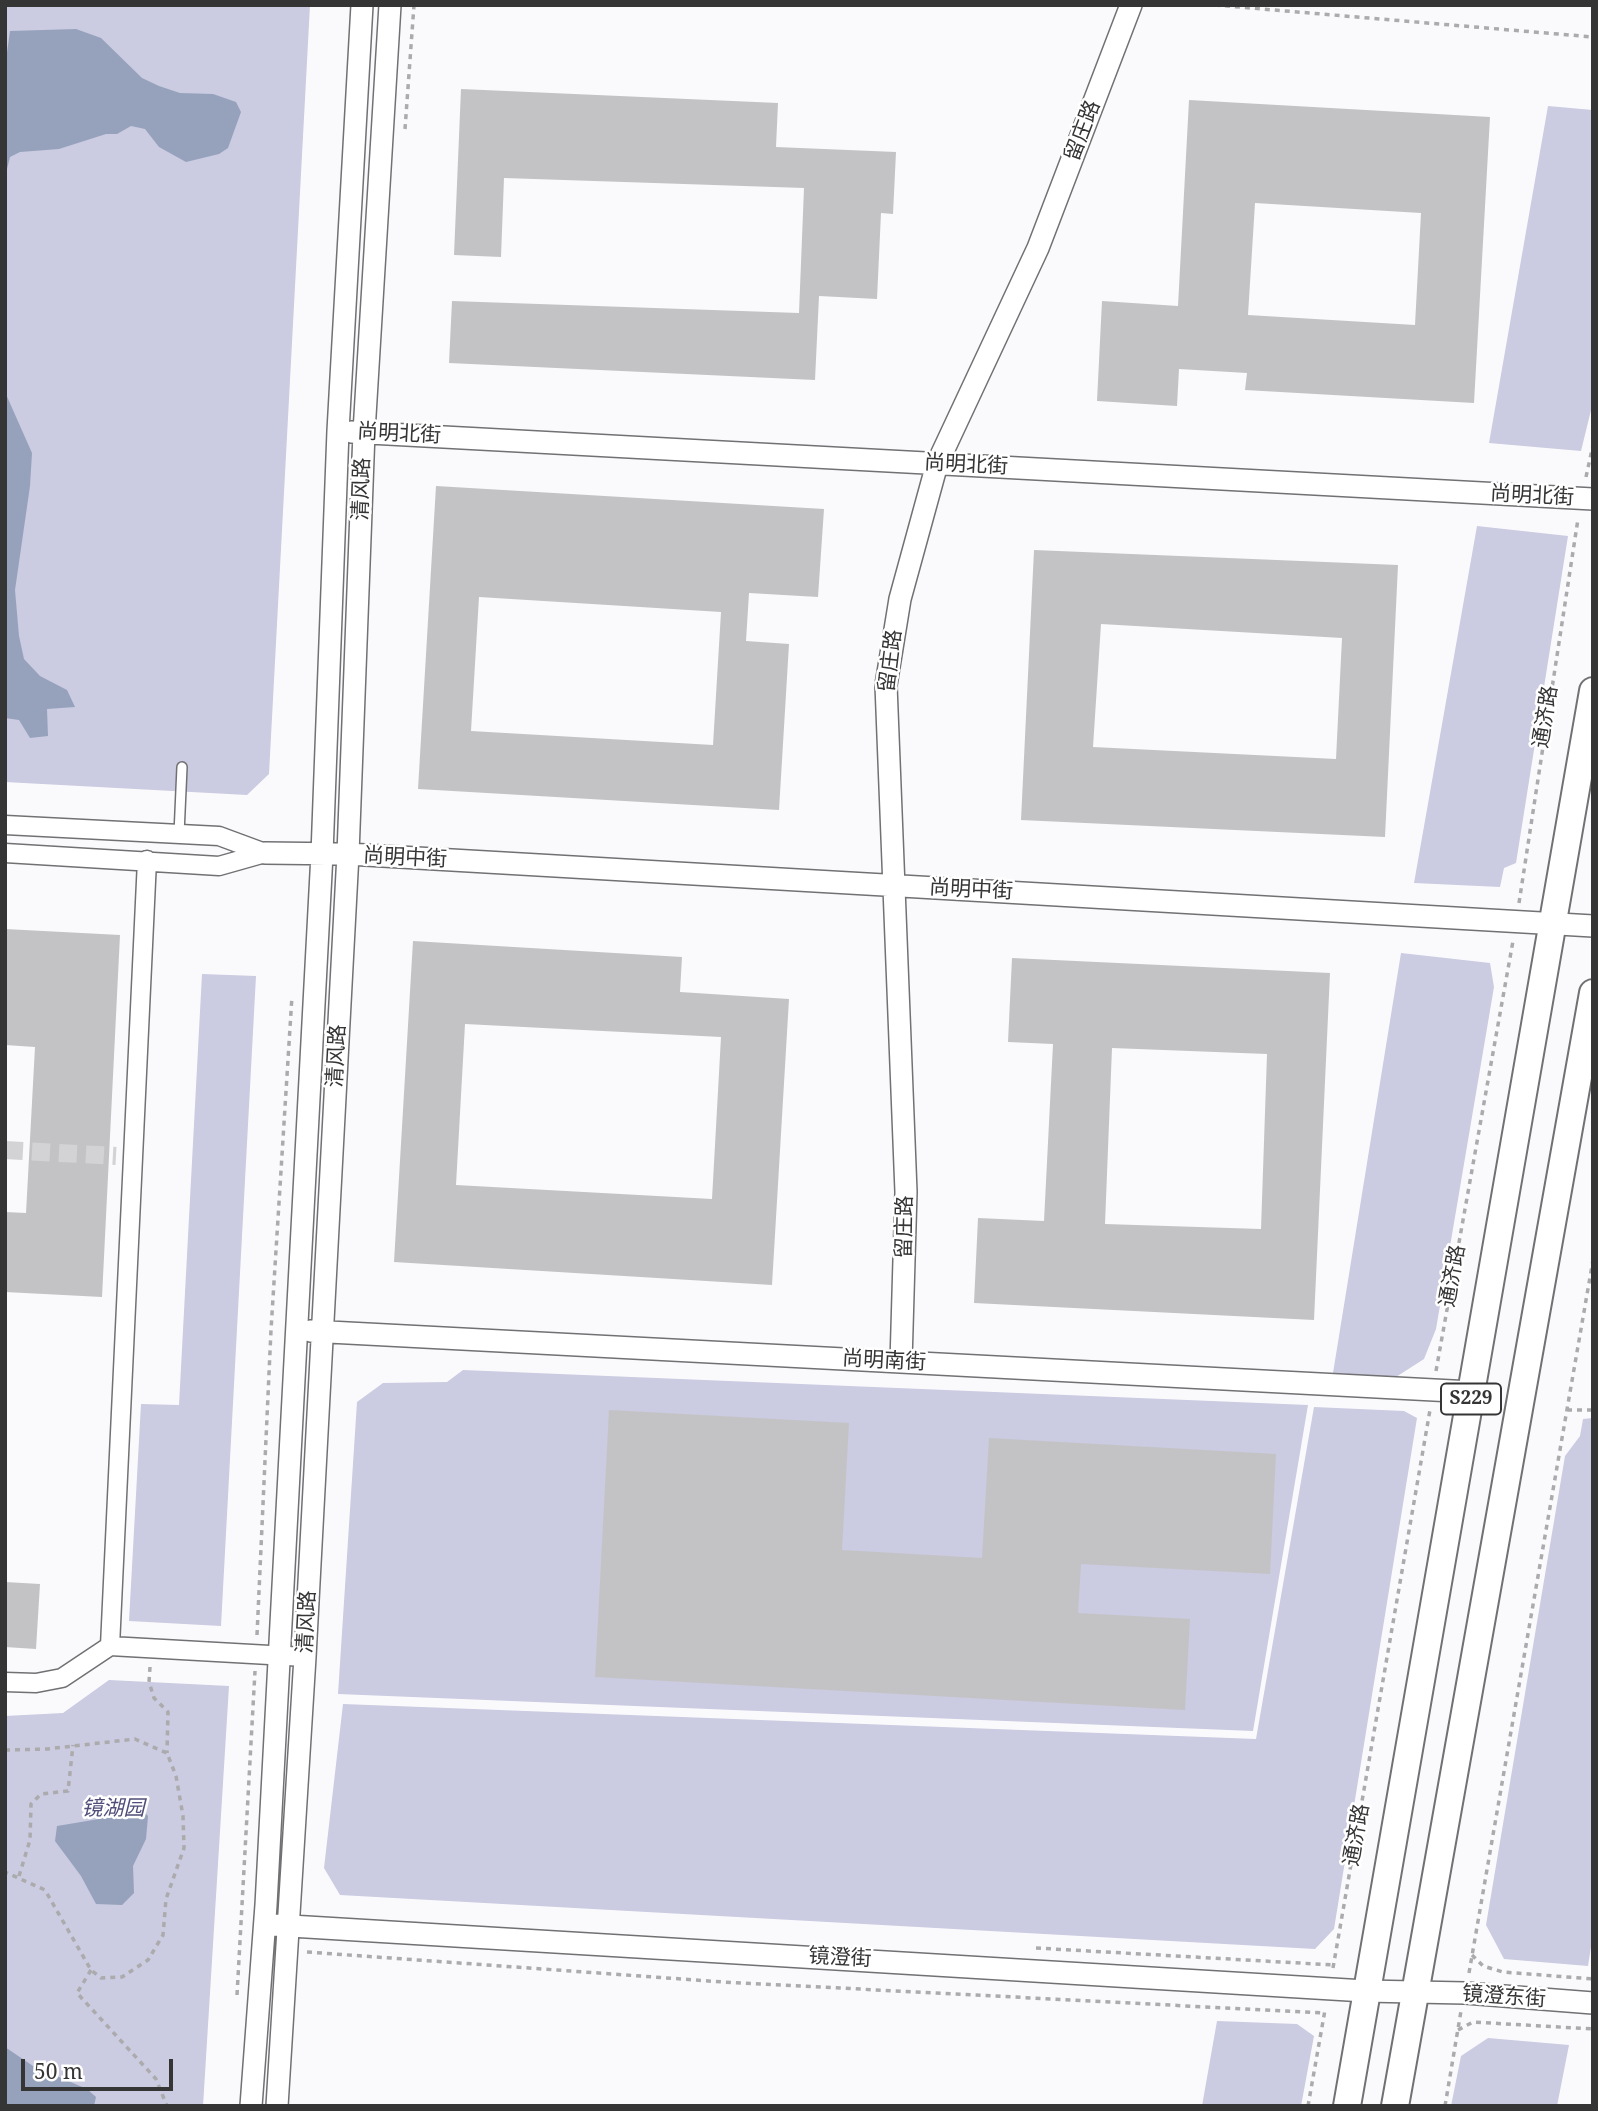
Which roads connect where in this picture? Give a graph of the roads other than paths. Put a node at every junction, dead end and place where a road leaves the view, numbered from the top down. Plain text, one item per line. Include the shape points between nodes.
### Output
1 (362, 5) edge
2 (390, 5) edge
3 (1131, 5) edge
4 (338, 431) junction
5 (364, 432) junction
6 (937, 464) junction
7 (1587, 499) edge
8 (1593, 691) edge
9 (182, 766) dead end
10 (5, 825) edge
11 (179, 834) junction
12 (5, 853) edge
13 (265, 853) junction
14 (322, 854) junction
15 (348, 854) junction
16 (147, 860) junction
17 (894, 886) junction
18 (1552, 924) junction
19 (1593, 926) edge
20 (1593, 993) edge
21 (296, 1330) junction
22 (322, 1331) junction
23 (901, 1362) junction
24 (1472, 1392) junction
25 (110, 1646) junction
26 (279, 1655) junction
27 (305, 1657) junction
28 (5, 1682) edge
29 (276, 1925) junction
30 (1365, 1991) junction
31 (1414, 1993) junction
32 (1593, 2003) edge
33 (251, 2106) edge
34 (277, 2106) edge
35 (1347, 2106) edge
36 (1395, 2106) edge

1 - 4 street, 清风路
2 - 5 street, 清风路
3 - 6 street, 留庄路 via 1038,248
4 - 5 street, 尚明北街
4 - 14 street, 清风路
5 - 6 street, 尚明北街
5 - 15 street, 清风路
6 - 7 street, 尚明北街
6 - 17 street, 留庄路 via 900,599 886,685
8 - 18 main road, 通济路 / S229
9 - 11 lane
10 - 11 street
11 - 13 street via 219,836
12 - 16 street
13 - 14 street, 尚明中街
13 - 16 street via 219,866
14 - 15 street, 尚明中街
14 - 21 street, 清风路
15 - 17 street, 尚明中街
15 - 22 street, 清风路
16 - 25 street via 125,1157
17 - 18 street, 尚明中街
17 - 23 street, 留庄路 via 906,1192
18 - 19 street, 尚明中街
18 - 24 main road, 通济路 / S229
20 - 31 main road, S229
21 - 22 street, 尚明南街
21 - 26 street, 清风路
22 - 23 street, 尚明南街
22 - 27 street, 清风路
23 - 24 street, 尚明南街
24 - 30 main road, 通济路 / S229
25 - 26 street
25 - 28 street via 62,1678
26 - 27 street
26 - 29 street, 清风路
27 - 29 street, 清风路 via 294,1853
29 - 30 street, 镜澄街
29 - 33 street, 清风路 via 263,1950
29 - 34 street, 清风路 via 285,1952
30 - 31 street, 镜澄街
30 - 35 main road, 通济路 / S229
31 - 32 street, 镜澄东街
31 - 36 main road, S229

